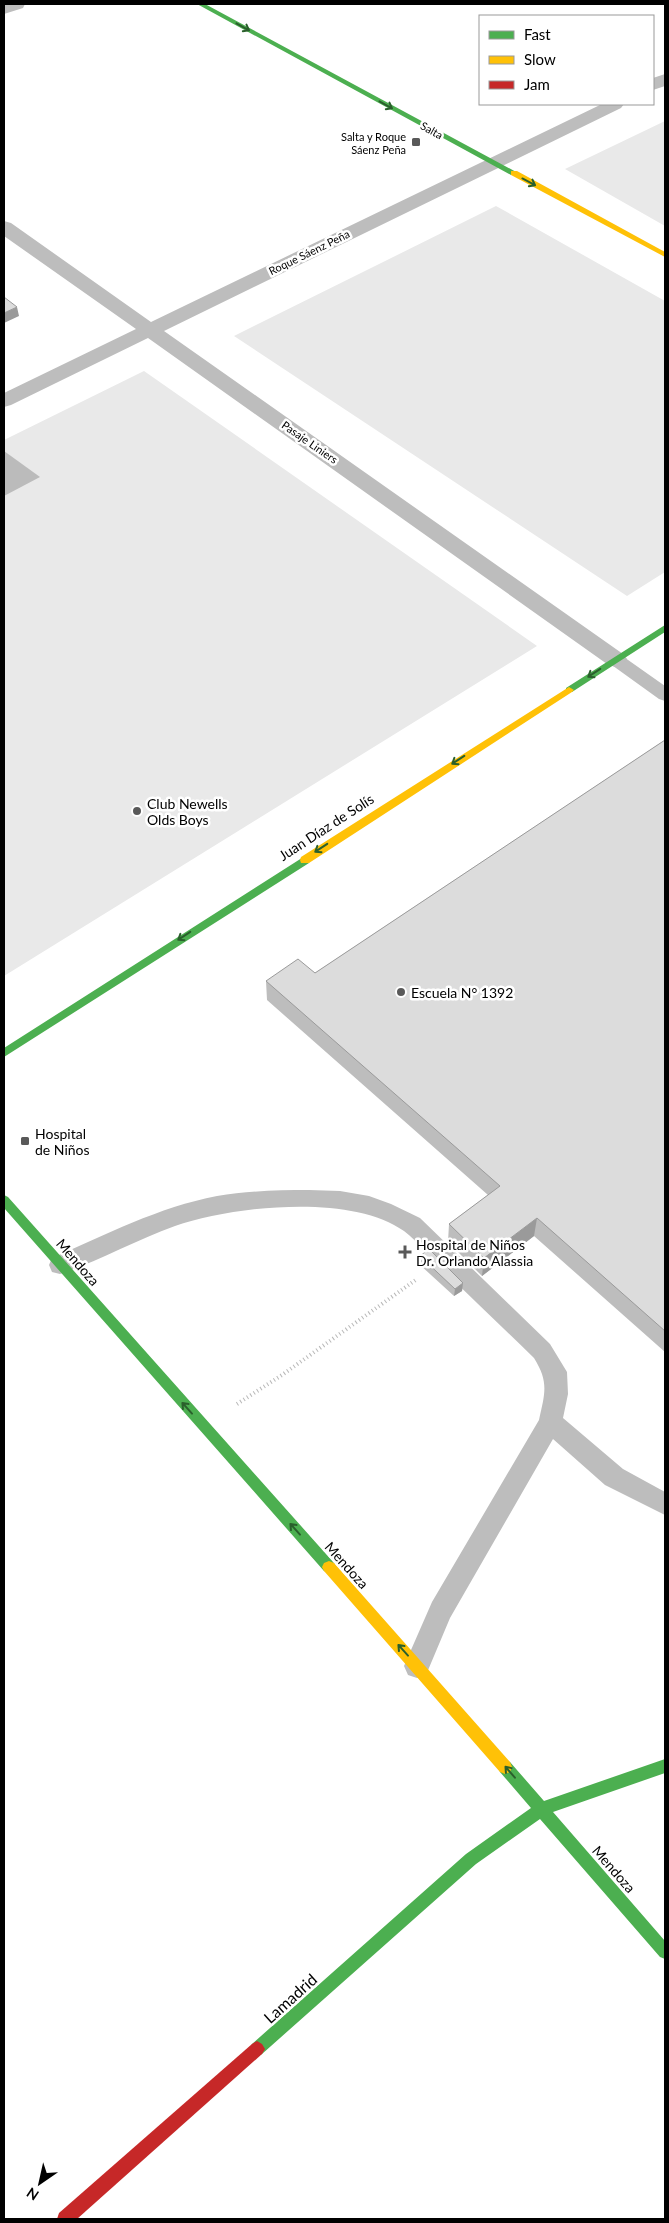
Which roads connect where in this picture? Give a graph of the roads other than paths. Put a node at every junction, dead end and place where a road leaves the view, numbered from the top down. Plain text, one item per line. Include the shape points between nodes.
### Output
1 (16, 4) edge
2 (200, 4) edge
3 (4, 9) edge
4 (613, 105) edge
5 (493, 163) junction
6 (4, 227) edge
7 (665, 255) edge
8 (151, 330) junction
9 (4, 401) edge
10 (665, 628) edge
11 (615, 659) junction
12 (665, 695) edge
13 (4, 1053) edge
14 (4, 1200) edge
15 (60, 1265) junction
16 (550, 1422) junction
17 (665, 1504) edge
18 (417, 1666) junction
19 (665, 1766) edge
20 (542, 1809) junction
21 (665, 1952) edge
22 (65, 2219) edge

1 - 3 street
2 -> 5 street, Salta
4 - 5 street, Roque Sáenz Peña
5 -> 7 street, Salta
5 - 8 street, Roque Sáenz Peña
6 - 8 street, Pasaje Liniers
8 - 9 street, Roque Sáenz Peña
8 - 11 street, Pasaje Liniers
10 - 11 street, Juan Díaz de Solís
11 - 12 lane
11 -> 13 street, Juan Díaz de Solís
14 - 15 street, Mendoza
15 - 16 lane via 157,1224 238,1202 340,1198 393,1213 412,1225 542,1351 555,1372 556,1394
18 -> 15 street, Mendoza
16 - 17 lane via 614,1476
16 - 18 lane via 441,1610
20 -> 18 street, Mendoza
19 - 20 street, Lamadrid
20 - 21 street, Mendoza
20 - 22 street, Lamadrid via 471,1859

